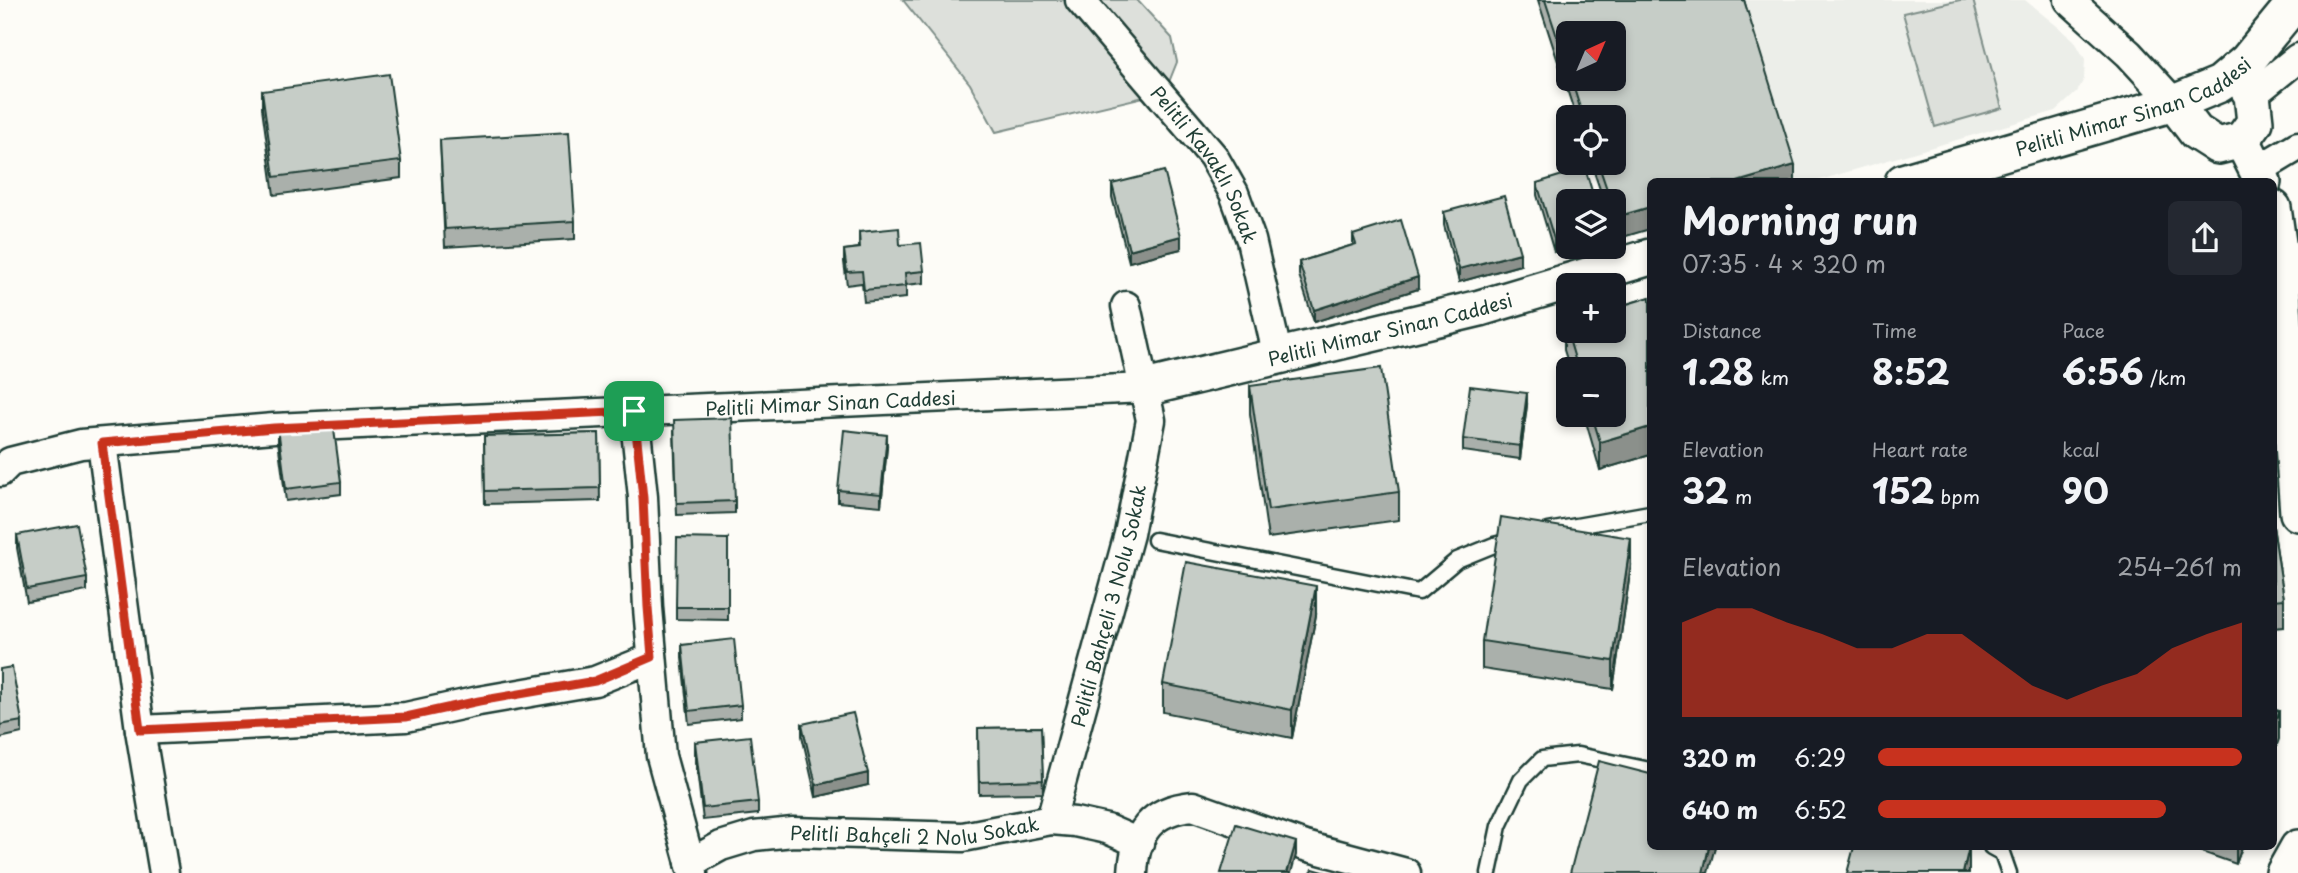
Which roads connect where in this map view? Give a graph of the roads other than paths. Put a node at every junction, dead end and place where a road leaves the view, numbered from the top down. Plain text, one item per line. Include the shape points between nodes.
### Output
1 (1080, 0) edge
2 (2068, 0) edge
3 (2297, 0) edge
4 (2298, 58) edge
5 (2244, 83) junction
6 (2174, 103) junction
7 (2298, 146) edge
8 (2254, 164) edge
9 (1918, 178) edge
10 (2277, 236) edge
11 (1647, 258) edge
12 (1126, 306) dead end
13 (1278, 356) junction
14 (1145, 388) junction
15 (634, 411) junction
16 (102, 443) junction
17 (2284, 468) edge
18 (0, 472) edge
19 (2298, 513) edge
20 (1647, 514) edge
21 (1155, 541) dead end
22 (652, 657) junction
23 (140, 730) junction
24 (1647, 769) edge
25 (1051, 820) junction
26 (1139, 843) junction
27 (2298, 848) edge
28 (1996, 850) edge
29 (692, 868) edge
30 (164, 873) edge
31 (1133, 873) edge
32 (1406, 873) edge
33 (1489, 873) edge
34 (2009, 873) edge
35 (2284, 873) edge

1 - 13 street, Pelitli Kavaklı Sokak via 1213,156 1234,193 1251,240
2 - 6 street via 2129,54
3 - 5 street, Pelitli Mimar Sinan Caddesi via 2247,61
4 - 5 street
5 - 6 street, Pelitli Mimar Sinan Caddesi via 2220,84
5 - 8 street via 2255,122
6 - 8 street via 2196,132
6 - 9 street, Pelitli Mimar Sinan Caddesi
7 - 8 street
10 - 17 street
11 - 13 street, Pelitli Mimar Sinan Caddesi via 1480,308
12 - 14 street, Pelitli Bahçeli 3 Nolu Sokak
13 - 14 street, Pelitli Mimar Sinan Caddesi
14 - 15 street, Pelitli Mimar Sinan Caddesi
14 - 25 street, Pelitli Bahçeli 3 Nolu Sokak via 1151,420 1129,534
15 - 16 street, Pelitli Mimar Sinan Caddesi via 274,428
15 - 22 street
16 - 18 street, Pelitli Mimar Sinan Caddesi via 10,461
16 - 23 street
17 - 19 street
20 - 21 lane via 1494,545 1457,560 1419,592
22 - 23 street via 595,681 406,717
22 - 29 street via 661,756
23 - 30 street
24 - 33 lane via 1578,755 1542,758 1521,780 1499,826
25 - 26 street, Pelitli Bahçeli 2 Nolu Sokak via 1107,829
25 - 29 street, Pelitli Bahçeli 2 Nolu Sokak via 963,837 793,832 754,836 721,846
26 - 31 street
26 - 32 street via 1157,815 1193,806 1305,846
27 - 35 street
28 - 34 lane

